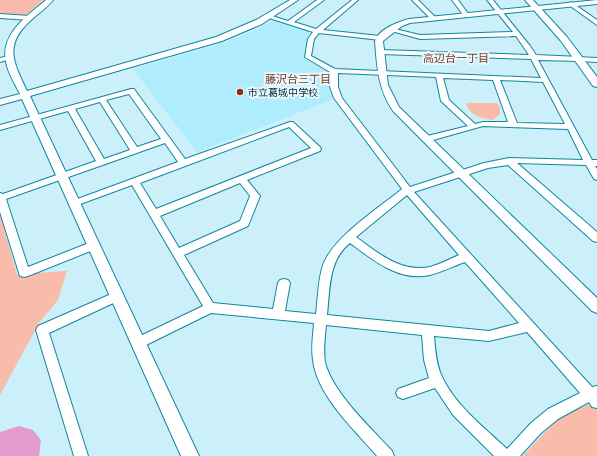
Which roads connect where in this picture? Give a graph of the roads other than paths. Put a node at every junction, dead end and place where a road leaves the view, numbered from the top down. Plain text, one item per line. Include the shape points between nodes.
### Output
1 (50, 0) edge
2 (295, 0) edge
3 (321, 0) edge
4 (355, 0) edge
5 (415, 0) edge
6 (455, 0) edge
7 (490, 0) edge
8 (528, 0) edge
9 (597, 2) edge
10 (571, 4) junction
11 (536, 8) junction
12 (500, 12) junction
13 (466, 15) junction
14 (0, 16) edge
15 (269, 17) junction
16 (30, 18) junction
17 (433, 18) junction
18 (289, 23) junction
19 (597, 23) edge
20 (391, 30) junction
21 (317, 31) junction
22 (517, 34) junction
23 (380, 38) junction
24 (380, 52) junction
25 (534, 58) junction
26 (4, 59) edge
27 (580, 60) junction
28 (597, 60) edge
29 (334, 71) junction
30 (382, 73) junction
31 (438, 76) junction
32 (496, 78) junction
33 (546, 80) junction
34 (597, 84) edge
35 (25, 95) junction
36 (102, 100) junction
37 (0, 102) edge
38 (71, 109) junction
39 (36, 118) junction
40 (513, 124) junction
41 (473, 126) junction
42 (570, 127) junction
43 (0, 128) edge
44 (426, 139) junction
45 (166, 140) junction
46 (135, 151) junction
47 (509, 161) junction
48 (101, 162) junction
49 (593, 162) edge
50 (183, 163) junction
51 (461, 174) junction
52 (62, 176) junction
53 (597, 177) edge
54 (241, 179) junction
55 (134, 181) junction
56 (408, 191) junction
57 (0, 197) edge
58 (75, 203) junction
59 (154, 214) junction
60 (349, 237) junction
61 (597, 238) edge
62 (94, 245) junction
63 (177, 253) junction
64 (467, 257) junction
65 (284, 283) dead end
66 (118, 296) junction
67 (597, 307) edge
68 (210, 308) junction
69 (278, 315) junction
70 (321, 319) junction
71 (529, 326) junction
72 (428, 330) junction
73 (138, 342) junction
74 (438, 381) junction
75 (403, 393) dead end
76 (595, 396) edge
77 (81, 456) edge
78 (190, 456) edge
79 (387, 456) edge
80 (504, 456) edge
81 (510, 456) edge

1 - 16 street
2 - 15 street
3 - 18 street
4 - 21 street
5 - 17 street
6 - 13 street
7 - 12 street
8 - 11 main road
9 - 10 street
10 - 11 street
10 - 19 street
11 - 12 street
11 - 27 main road
12 - 13 street
12 - 22 street
13 - 17 street
14 - 16 street
15 - 18 street
15 - 35 street via 241,31 205,44
16 - 26 street via 12,37
17 - 20 street via 404,22
18 - 21 street
20 - 22 street via 420,37
20 - 23 street
21 - 23 street
21 - 29 street via 311,39 308,57
22 - 25 street
23 - 24 street
24 - 25 street
24 - 30 street
25 - 27 street
25 - 33 street
26 - 35 street
27 - 28 street
27 - 34 main road
29 - 30 street
29 - 56 street via 334,88 338,98
30 - 31 street
30 - 44 street via 385,90 391,102
31 - 32 street
31 - 41 street via 445,101
32 - 33 street
32 - 40 street
33 - 42 street
35 - 37 street
35 - 39 street
36 - 38 street
36 - 45 street via 131,91
36 - 46 street
38 - 39 street
38 - 48 street
39 - 43 street
39 - 52 street
40 - 41 street via 492,123
40 - 42 street
41 - 44 street
42 - 49 street
44 - 51 street
45 - 46 street
45 - 50 street
46 - 48 street
47 - 49 street
47 - 51 street
47 - 61 street
48 - 52 street
49 - 53 street
50 - 54 street via 290,124 317,149
50 - 55 street
51 - 56 street
51 - 67 street
52 - 57 street
52 - 58 street
54 - 59 street
54 - 63 street via 255,196 244,223
55 - 58 street
55 - 59 street
56 - 60 street
56 - 64 street
57 - 62 street via 24,273
58 - 62 street
59 - 63 street
60 - 64 street via 392,266 404,271 429,271
60 - 70 street via 332,254 327,269
62 - 66 street
63 - 68 street
64 - 71 street
65 - 69 street
66 - 73 street
66 - 77 street via 42,330
68 - 69 street
68 - 73 street
69 - 70 street
70 - 72 street
70 - 79 street via 319,363 327,382
71 - 72 street via 489,336
71 - 76 street
72 - 74 street via 432,363
73 - 78 street
74 - 75 street
74 - 80 street via 452,405
76 - 81 street via 553,414

